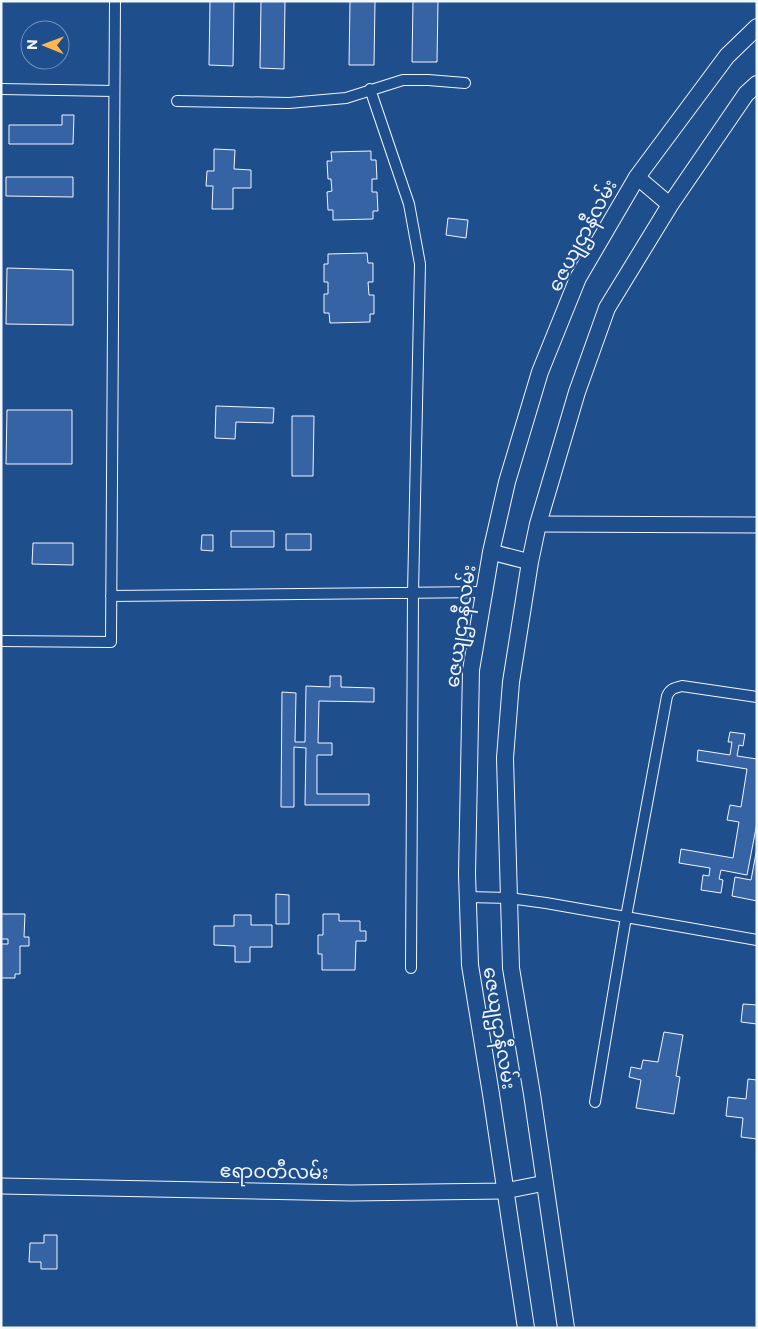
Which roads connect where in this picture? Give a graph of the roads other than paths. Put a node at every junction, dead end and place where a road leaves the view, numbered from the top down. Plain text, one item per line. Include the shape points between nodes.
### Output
1 (114, 1) edge
2 (757, 27) edge
3 (465, 83) dead end
4 (757, 84) edge
5 (1, 89) edge
6 (370, 90) junction
7 (114, 91) junction
8 (177, 101) dead end
9 (637, 177) junction
10 (670, 204) junction
11 (538, 524) junction
12 (757, 526) edge
13 (490, 552) junction
14 (530, 562) junction
15 (484, 592) junction
16 (413, 593) junction
17 (111, 596) junction
18 (1, 641) edge
19 (757, 697) edge
20 (468, 897) junction
21 (509, 898) junction
22 (626, 917) junction
23 (757, 940) edge
24 (411, 968) dead end
25 (595, 1102) dead end
26 (545, 1183) junction
27 (1, 1186) edge
28 (505, 1191) junction
29 (526, 1328) edge
30 (566, 1328) edge

1 - 7 street
2 - 9 main road, ဇေယျဌာနီလမ်း via 727,56
3 - 6 street via 403,80
4 - 10 main road, ဇေယျဌာနီလမ်း via 746,94
5 - 7 street
6 - 8 street via 346,98 289,102
6 - 16 street via 409,204 420,264
7 - 17 street
9 - 10 street
9 - 13 main road, ဇေယျဌာနီလမ်း via 578,278 540,372
10 - 11 main road, ဇေယျဌာနီလမ်း via 607,308 577,392
11 - 12 street
11 - 14 main road, ဇေယျဌာနီလမ်း
13 - 14 street
13 - 15 main road, ဇေယျဌာနီလမ်း
14 - 21 main road, ဇေယျဌာနီလမ်း via 511,682 505,758
15 - 16 street
15 - 20 main road, ဇေယျဌာနီလမ်း via 471,670
16 - 17 street
16 - 24 street
17 - 18 street via 111,642
19 - 22 street via 682,686 669,691
20 - 21 street
20 - 28 main road, ဇေယျဌာနီလမ်း via 470,965
21 - 22 street
21 - 26 main road, ဇေယျဌာနီလမ်း via 511,968
22 - 23 street
22 - 25 street
26 - 28 street, ဧရာဝတီလမ်း
26 - 30 main road, ဇေယျဌာနီလမ်း
27 - 28 street, ဧရာဝတီလမ်း via 351,1193
28 - 29 main road, ဇေယျဌာနီလမ်း

